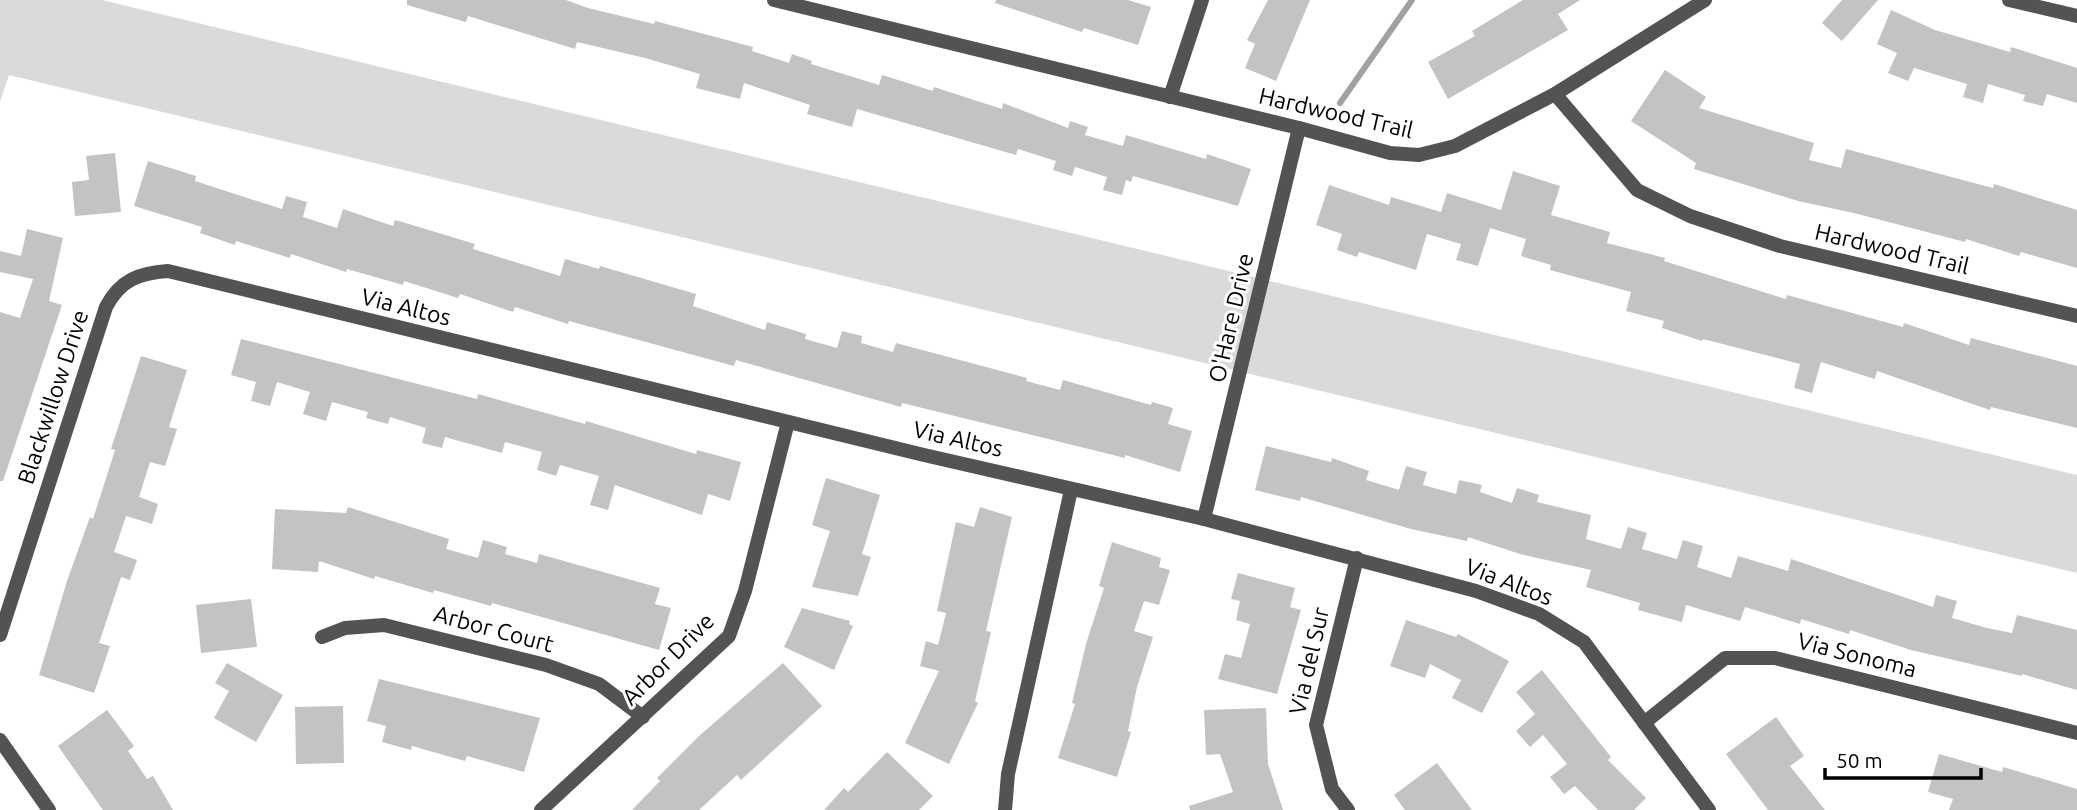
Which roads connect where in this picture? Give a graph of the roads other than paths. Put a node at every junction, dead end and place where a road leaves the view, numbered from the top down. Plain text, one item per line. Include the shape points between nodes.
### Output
1 (774, 0) edge
2 (1202, 0) edge
3 (1705, 0) edge
4 (2009, 0) edge
5 (2077, 16) edge
6 (1555, 94) junction
7 (1170, 97) junction
8 (1299, 128) junction
9 (113, 293) joint
10 (2077, 316) edge
11 (788, 422) junction
12 (1071, 490) junction
13 (1204, 519) junction
14 (1357, 558) junction
15 (4, 610) edge
16 (0, 635) edge
17 (322, 637) dead end
18 (643, 717) junction
19 (1644, 723) junction
20 (2077, 733) edge
21 (0, 740) edge
22 (48, 810) edge
23 (541, 810) edge
24 (1005, 810) edge
25 (1348, 810) edge
26 (1709, 810) edge

1 - 7 street, Hardwood Trail
2 - 7 street
3 - 6 street
4 - 5 street
6 - 8 street, Hardwood Trail via 1455,146 1419,155 1390,153
6 - 10 street, Hardwood Trail via 1636,190 1690,216 1780,246
7 - 8 street, Hardwood Trail
8 - 13 street, O'Hare Drive
9 - 11 street, Via Altos via 145,272 168,271
9 - 15 street, Blackwillow Drive
11 - 12 street, Via Altos
11 - 18 street, Arbor Drive via 729,636
12 - 13 street, Via Altos
12 - 24 street via 1008,774
13 - 14 street, Via Altos
14 - 19 street, Via Altos via 1539,614 1584,642
14 - 25 street, Via del Sur via 1316,725 1332,789
15 - 16 street, Blackwillow Drive
17 - 18 street, Arbor Court via 345,628 384,625 599,684
18 - 23 street, Arbor Drive
19 - 20 street, Via Sonoma via 1725,658 1775,658
19 - 26 street, Via Altos
21 - 22 street

